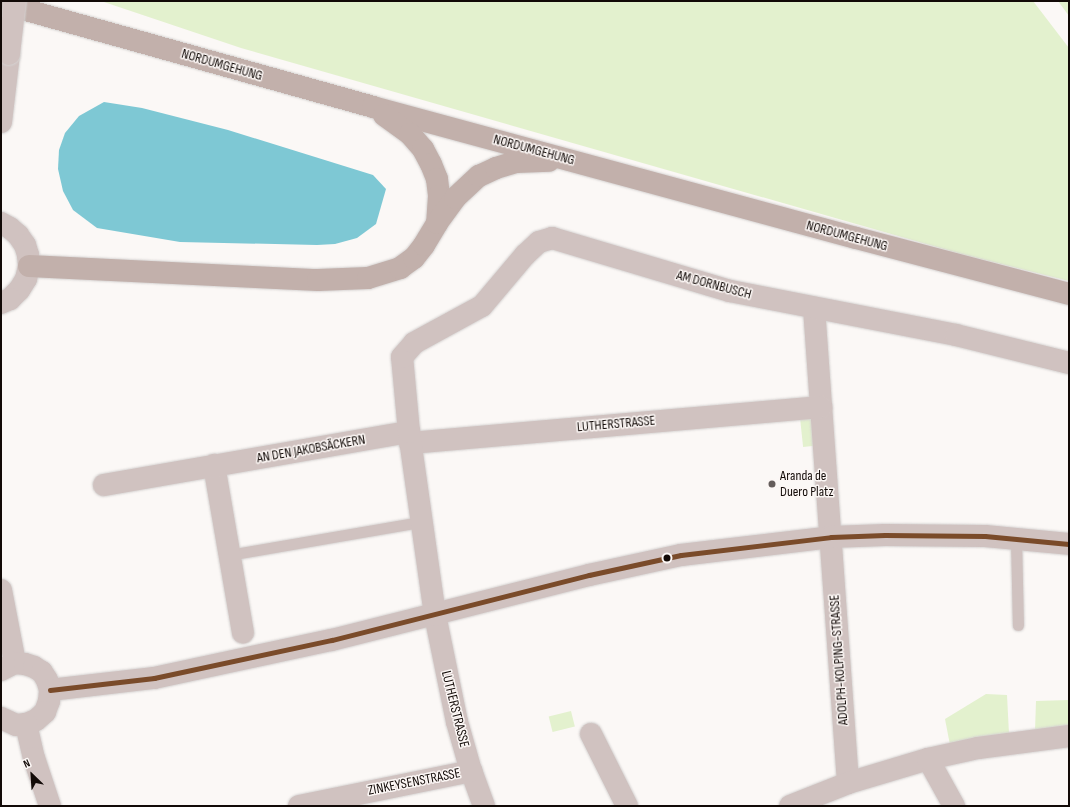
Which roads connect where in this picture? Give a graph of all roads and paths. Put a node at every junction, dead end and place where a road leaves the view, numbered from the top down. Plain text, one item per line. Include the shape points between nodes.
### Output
1 (15, 1) edge
2 (1, 3) edge
3 (373, 107) junction
4 (1, 122) edge
5 (572, 160) junction
6 (1, 223) edge
7 (437, 223) junction
8 (29, 266) junction
9 (1069, 294) edge
10 (1, 303) edge
11 (814, 308) junction
12 (402, 357) joint
13 (1069, 363) edge
14 (821, 407) junction
15 (409, 438) junction
16 (214, 465) junction
17 (104, 485) dead end
18 (421, 522) junction
19 (831, 537) junction
20 (1016, 539) junction
21 (1069, 544) edge
22 (229, 555) junction
23 (1, 590) edge
24 (435, 614) junction
25 (1018, 625) dead end
26 (243, 633) dead end
27 (8, 666) edge
28 (50, 690) junction
29 (1, 718) edge
30 (26, 724) junction
31 (591, 734) dead end
32 (1069, 737) edge
33 (928, 759) junction
34 (471, 771) junction
35 (848, 782) junction
36 (358, 800) edge
37 (50, 806) edge
38 (299, 806) edge
39 (484, 806) edge
40 (627, 806) edge
41 (790, 806) edge
42 (954, 806) edge

1 - 4 street, bridge
2 - 3 main road, NORDUMGEHUNG
3 - 5 main road, NORDUMGEHUNG
3 - 7 main road via 410,134 426,154 437,179
5 - 7 main road via 516,162 496,168 467,186
5 - 9 main road, NORDUMGEHUNG
6 - 8 street via 18,235 25,245
7 - 8 main road via 414,258 400,268 368,278 318,280
8 - 10 street via 26,279 19,290 10,299
11 - 12 street, AM DORNBUSCH via 724,289 552,238 539,242 525,255 482,306 414,343
11 - 13 street, AM DORNBUSCH via 956,335
11 - 14 street, ADOLPH-KOLPING-STRASSE
12 - 15 street, LUTHERSTRASSE
14 - 15 street, LUTHERSTRASSE
14 - 19 street, ADOLPH-KOLPING-STRASSE
15 - 16 street, AN DEN JAKOBSÄCKERN
15 - 18 street, LUTHERSTRASSE
16 - 17 street, AN DEN JAKOBSÄCKERN
16 - 22 street
18 - 22 lane
18 - 24 street, LUTHERSTRASSE
19 - 20 street via 978,536
19 - 24 street via 673,557 589,575
19 - 35 street, ADOLPH-KOLPING-STRASSE
20 - 21 street
20 - 25 lane
22 - 26 street
23 - 27 street
24 - 28 street via 332,640 154,678
24 - 34 street, LUTHERSTRASSE via 457,722
27 - 28 street via 34,666 42,672
28 - 30 street via 45,712
29 - 30 street via 16,724
30 - 37 street
31 - 40 street
32 - 33 street via 1012,742
33 - 35 street
33 - 42 street
34 - 36 street, ZINKEYSENSTRASSE
34 - 39 street, LUTHERSTRASSE
35 - 41 street
36 - 38 street, ZINKEYSENSTRASSE

